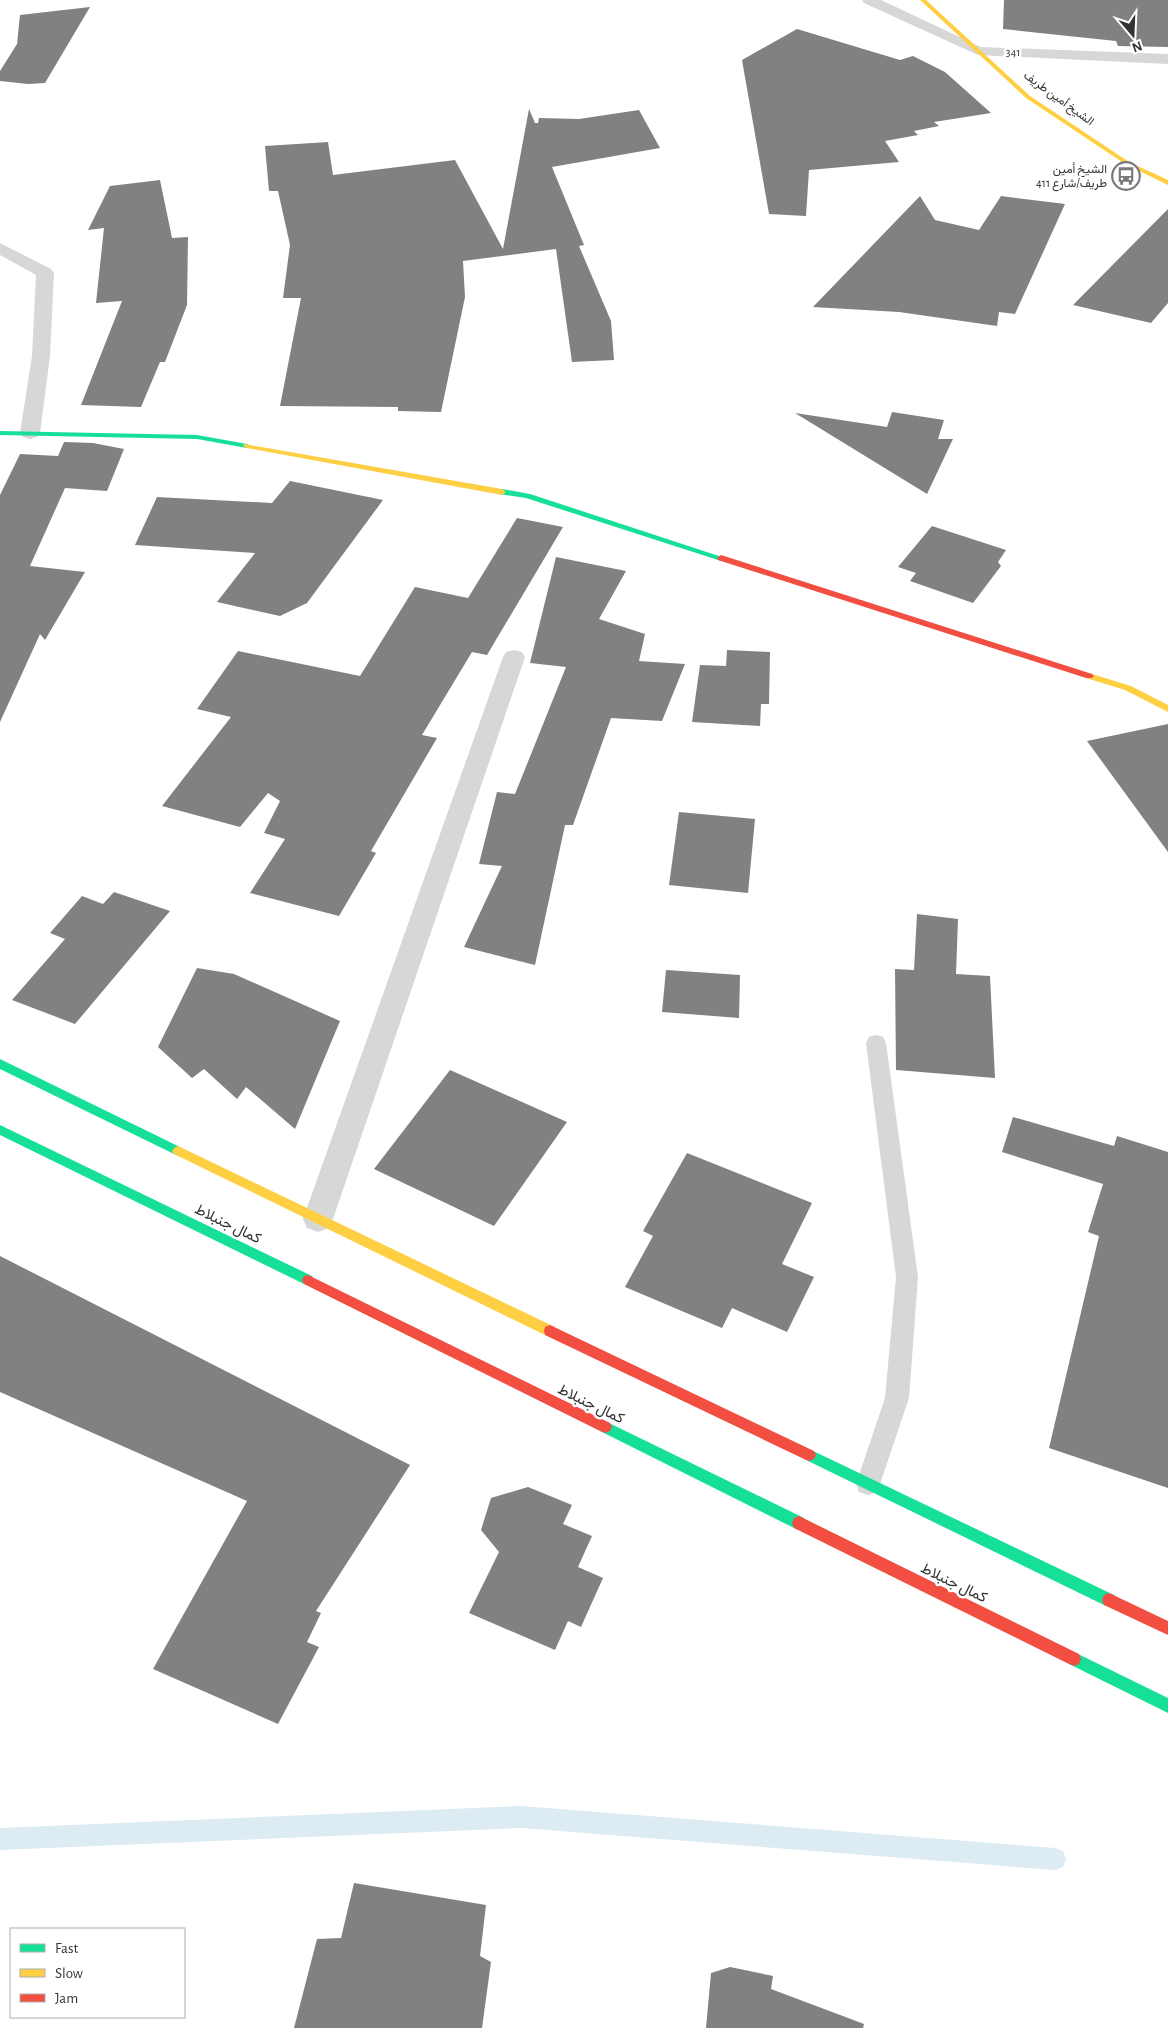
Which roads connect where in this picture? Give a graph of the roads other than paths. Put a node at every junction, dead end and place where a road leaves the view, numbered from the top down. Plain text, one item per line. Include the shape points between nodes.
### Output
1 (869, 0) edge
2 (923, 0) edge
3 (978, 51) junction
4 (1168, 59) edge
5 (1168, 183) edge
6 (0, 248) edge
7 (0, 432) edge
8 (30, 433) junction
9 (514, 657) dead end
10 (1168, 709) edge
11 (876, 1043) dead end
12 (0, 1064) edge
13 (0, 1130) edge
14 (318, 1220) junction
15 (868, 1484) junction
16 (1168, 1628) edge
17 (1168, 1706) edge

1 - 3 street, 341
2 - 3 street, الشيخ أمين طريف
3 - 4 street, 341
3 - 5 street, الشيخ أمين طريف via 1028,97 1127,163
6 - 8 street via 45,273 41,356
7 - 8 street
8 - 10 street via 197,437 528,496 1128,688
9 - 14 street
11 - 15 lane via 906,1277 897,1398
12 - 14 street
13 - 17 street, كمال جنبلاط
14 - 15 street
15 - 16 street

